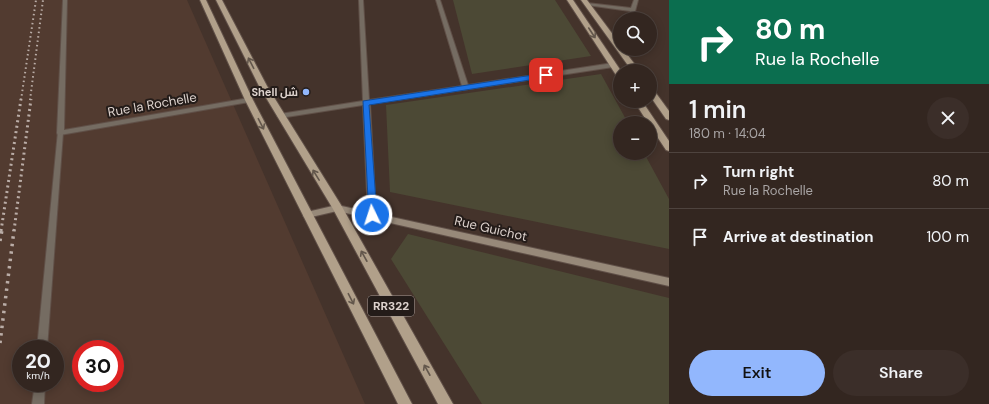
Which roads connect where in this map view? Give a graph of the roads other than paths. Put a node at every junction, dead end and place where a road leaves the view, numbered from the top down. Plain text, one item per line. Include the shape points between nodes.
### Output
1 (65, 0) edge
2 (203, 0) edge
3 (219, 0) edge
4 (361, 0) edge
5 (438, 0) edge
6 (570, 0) edge
7 (636, 0) edge
8 (585, 2) edge
9 (632, 10) joint
10 (613, 38) edge
11 (613, 65) joint
12 (465, 87) junction
13 (249, 100) junction
14 (657, 101) edge
15 (365, 103) junction
16 (643, 108) edge
17 (280, 116) junction
18 (669, 117) edge
19 (60, 133) junction
20 (669, 148) edge
21 (337, 208) junction
22 (307, 215) junction
23 (372, 215) junction
24 (669, 282) edge
25 (43, 340) edge
26 (39, 392) edge
27 (38, 404) edge
28 (405, 404) edge
29 (446, 404) edge

1 - 19 street
2 - 13 main road, RR322
17 -> 3 main road, RR322
4 - 15 street
5 - 12 street
6 -> 11 main road
7 - 9 street
8 - 9 street
8 - 10 main road
11 - 12 street
12 - 15 street
13 - 19 street, Rue la Rochelle
13 -> 22 main road, RR322
14 - 18 main road
15 - 17 street
15 - 23 street
16 - 20 main road
21 -> 17 main road, RR322
19 - 25 street
21 - 22 street, Rue Guichot
21 - 23 street, Rue Guichot
29 -> 21 main road, RR322
22 -> 28 main road, RR322
23 - 24 street, Rue Guichot
26 - 27 street

